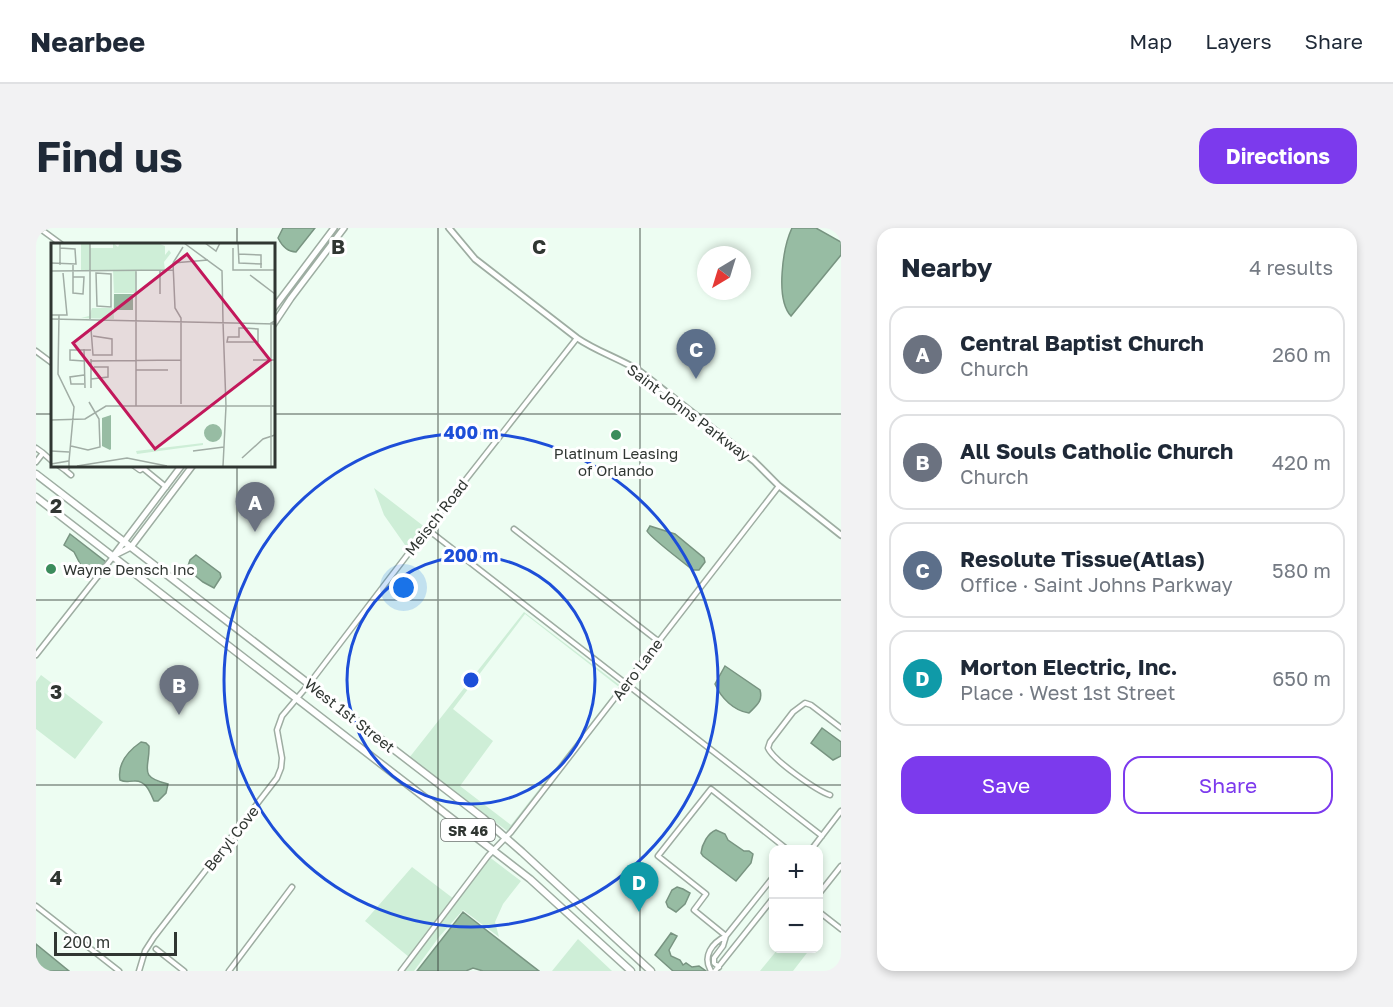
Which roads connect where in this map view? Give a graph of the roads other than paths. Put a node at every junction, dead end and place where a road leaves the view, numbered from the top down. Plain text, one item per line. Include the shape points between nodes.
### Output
1 (39, 228) edge
2 (334, 228) edge
3 (344, 228) edge
4 (449, 228) edge
5 (60, 243) edge
6 (317, 263) junction
7 (274, 308) edge
8 (274, 324) edge
9 (577, 338) junction
10 (36, 351) edge
11 (51, 362) edge
12 (36, 448) edge
13 (43, 453) junction
14 (51, 460) edge
15 (36, 462) edge
16 (59, 466) edge
17 (67, 466) edge
18 (181, 466) edge
19 (193, 466) edge
20 (146, 467) edge
21 (65, 470) junction
22 (36, 474) edge
23 (71, 475) dead end
24 (779, 486) junction
25 (166, 487) junction
26 (36, 497) edge
27 (427, 530) junction
28 (514, 530) dead end
29 (841, 535) edge
30 (124, 542) junction
31 (130, 547) junction
32 (113, 556) junction
33 (658, 642) junction
34 (36, 655) edge
35 (626, 683) junction
36 (309, 684) junction
37 (297, 698) junction
38 (841, 728) edge
39 (830, 795) dead end
40 (841, 811) edge
41 (822, 836) junction
42 (506, 838) junction
43 (783, 845) edge
44 (814, 845) edge
45 (494, 850) junction
46 (841, 866) edge
47 (769, 882) edge
48 (292, 887) dead end
49 (823, 890) edge
50 (772, 899) edge
51 (36, 906) edge
52 (823, 914) edge
53 (841, 929) edge
54 (726, 936) junction
55 (156, 950) dead end
56 (717, 969) edge
57 (119, 971) edge
58 (139, 971) edge
59 (184, 971) edge
60 (229, 971) edge
61 (401, 971) edge
62 (631, 971) edge
63 (651, 971) edge
64 (711, 971) edge

1 - 5 street
2 - 6 main road via 316,256
2 - 7 main road
3 - 6 main road
4 - 9 street, Saint Johns Parkway via 476,259
6 - 8 main road
9 - 24 street, Saint Johns Parkway via 638,370 754,461
9 - 27 street, Meisch Road
10 - 11 street
12 - 13 street
13 - 14 street
13 - 15 street
16 - 21 street
17 - 21 street
18 - 25 main road
19 - 31 main road
20 - 25 street
21 - 23 street
22 - 30 main road, West 1st Street / SR 46
24 - 29 street, Saint Johns Parkway
24 - 33 street, Aero Lane
25 - 30 main road
26 - 32 main road, West 1st Street / SR 46
27 - 35 street
27 - 36 street, Meisch Road
28 - 33 street
30 - 31 main road, West 1st Street / SR 46
30 - 32 main road
31 - 32 main road
31 - 36 main road, West 1st Street / SR 46
32 - 34 street
32 - 37 main road, West 1st Street / SR 46
33 - 35 street, Aero Lane
35 - 41 street
35 - 42 street, Aero Lane
36 - 37 street, Meisch Road
36 - 42 main road, West 1st Street / SR 46
37 - 45 main road, West 1st Street / SR 46
37 - 58 street, Beryl Cove via 279,721 282,758 277,778 154,937
38 - 39 street via 805,703 793,712 768,748 818,790
40 - 41 street
41 - 44 street
42 - 45 street, Aero Lane
42 - 63 main road, West 1st Street / SR 46
43 - 54 street via 711,789 658,856 706,894 694,910
45 - 61 street, Aero Lane
45 - 62 main road, West 1st Street / SR 46 via 551,896
46 - 49 street
47 - 54 street
48 - 60 street
50 - 56 street
51 - 57 street
52 - 53 street
54 - 56 street via 714,958
54 - 64 street via 708,953
55 - 59 street

